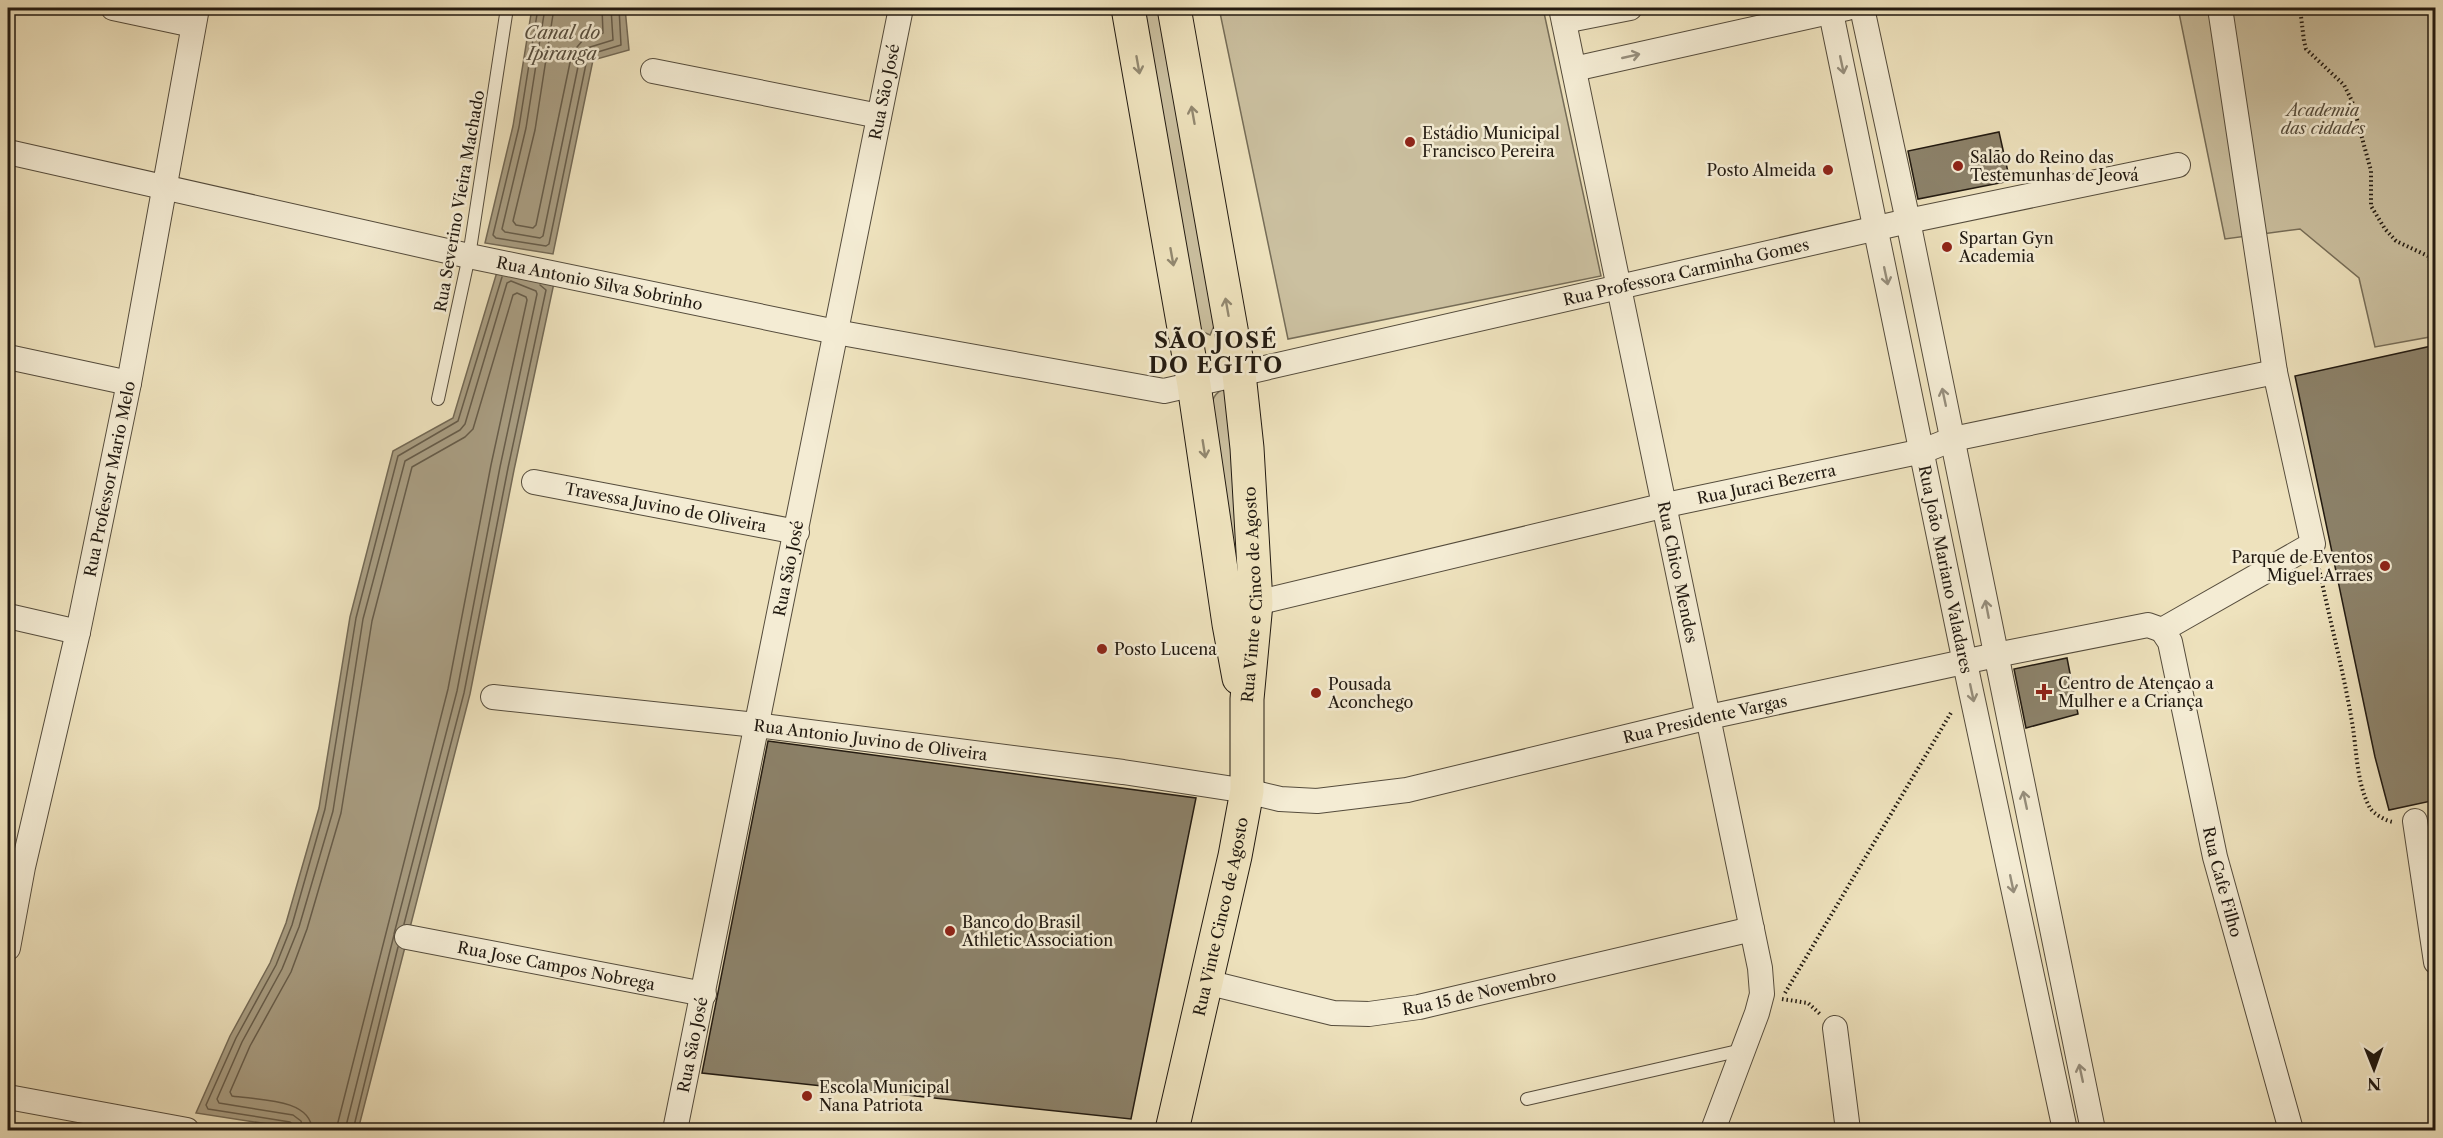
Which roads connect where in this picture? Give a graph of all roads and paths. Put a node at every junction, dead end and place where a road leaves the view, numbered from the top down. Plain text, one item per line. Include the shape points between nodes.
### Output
1 (113, 8) edge
2 (507, 8) edge
3 (901, 8) edge
4 (1128, 8) edge
5 (1174, 8) edge
6 (1630, 8) edge
7 (1862, 8) edge
8 (2220, 8) edge
9 (2300, 8) edge
10 (1837, 9) edge
11 (1563, 14) edge
12 (195, 16) edge
13 (1574, 69) junction
14 (653, 70) dead end
15 (879, 116) junction
16 (8, 152) edge
17 (2178, 165) dead end
18 (166, 186) junction
19 (1908, 221) junction
20 (1876, 230) junction
21 (469, 256) junction
22 (2436, 275) edge
23 (1619, 287) junction
24 (836, 332) junction
25 (8, 357) edge
26 (2275, 372) junction
27 (1239, 374) junction
28 (129, 382) junction
29 (1194, 385) junction
30 (438, 399) dead end
31 (1953, 439) junction
32 (1923, 451) junction
33 (534, 482) dead end
34 (1666, 505) junction
35 (797, 532) junction
36 (2313, 544) junction
37 (1256, 603) junction
38 (8, 616) edge
39 (2162, 630) junction
40 (78, 632) junction
41 (1996, 655) junction
42 (1967, 672) junction
43 (494, 697) dead end
44 (1247, 699) junction
45 (1709, 717) junction
46 (756, 725) junction
47 (1246, 791) junction
48 (2415, 821) joint
49 (15, 866) edge
50 (1752, 929) junction
51 (407, 937) dead end
52 (8, 948) edge
53 (2436, 962) edge
54 (1206, 982) junction
55 (704, 994) junction
56 (1781, 999) junction
57 (1757, 1013) junction
58 (1835, 1028) joint
59 (1742, 1050) junction
60 (8, 1097) edge
61 (1527, 1099) dead end
62 (187, 1131) edge
63 (675, 1131) edge
64 (1172, 1131) edge
65 (1713, 1131) edge
66 (1848, 1131) edge
67 (2065, 1131) edge
68 (2093, 1131) edge
69 (2291, 1131) edge

1 - 12 street
2 - 21 lane, Rua Severino Vieira Machado
3 - 15 street, Rua São José
4 -> 29 main road, Rua Vinte e Cinco de Agosto
27 -> 5 main road, Rua Vinte e Cinco de Agosto
6 - 11 street
7 - 19 street, Rua João Mariano Valadares
8 - 26 street
9 - 22 path via 2306,49 2344,85 2352,101 2371,171 2371,206 2396,241 2428,256
13 -> 10 street
10 -> 20 street, Rua João Mariano Valadares
11 - 13 street, Rua Chico Mendes
12 - 18 street, Rua Professor Mario Melo
13 - 23 street, Rua Chico Mendes
14 - 15 street
15 - 24 street, Rua São José
16 - 18 street, Rua Antonio Silva Sobrinho
17 - 19 street, Rua Professora Carminha Gomes
18 - 21 street, Rua Antonio Silva Sobrinho
18 - 28 street, Rua Professor Mario Melo
19 - 20 street, Rua Professora Carminha Gomes
31 -> 19 street, Rua João Mariano Valadares
20 - 23 street, Rua Professora Carminha Gomes
20 -> 32 street, Rua João Mariano Valadares
21 - 24 street, Rua Antonio Silva Sobrinho
21 - 30 lane, Rua Severino Vieira Machado
23 - 27 street, Rua Professora Carminha Gomes
23 - 34 street, Rua Chico Mendes
24 - 29 street, Rua Antonio Silva Sobrinho via 1164,391
24 - 35 street, Rua São José
25 - 28 street
26 - 31 street, Rua Juraci Bezerra
26 - 36 street
27 - 29 street, Rua Professora Carminha Gomes
27 - 37 main road, Rua Vinte e Cinco de Agosto
28 - 40 street, Rua Professor Mario Melo
29 -> 44 main road, Rua Vinte e Cinco de Agosto via 1236,662
31 - 32 street, Rua Juraci Bezerra
41 -> 31 street, Rua João Mariano Valadares
32 - 34 street, Rua Juraci Bezerra
32 - 42 street, Rua João Mariano Valadares
33 - 35 street, Travessa Juvino de Oliveira
34 - 37 street, Rua Juraci Bezerra
34 - 45 street, Rua Chico Mendes
35 - 46 street, Rua São José
36 - 39 street
36 - 48 path via 2352,724 2356,760 2371,810 2389,822
37 - 44 main road, Rua Vinte e Cinco de Agosto
38 - 40 street
39 - 41 street, Rua Presidente Vargas via 2148,625
39 - 69 street, Rua Cafe Filho via 2170,642 2215,857
40 - 49 street, Rua Professor Mario Melo
41 - 42 street, Rua Presidente Vargas
68 -> 41 street, Rua João Mariano Valadares
42 - 45 street, Rua Presidente Vargas
42 - 56 path
42 -> 67 street, Rua João Mariano Valadares
43 - 46 street, Rua Antonio Juvino de Oliveira
44 - 47 main road, Rua Vinte Cinco de Agosto
45 - 47 street, Rua Presidente Vargas via 1407,790 1317,801 1280,799
45 - 50 street, Rua Chico Mendes
46 - 47 street, Rua Antonio Juvino de Oliveira
46 - 55 street, Rua São José
47 - 54 main road, Rua Vinte Cinco de Agosto
48 - 53 street
49 - 52 street, Rua Professor Mario Melo
50 - 54 street, Rua 15 de Novembro via 1419,1007 1369,1014 1333,1013
50 - 57 street, Rua Chico Mendes via 1762,994
51 - 55 street, Rua Jose Campos Nobrega
54 - 64 main road, Rua Vinte Cinco de Agosto
55 - 63 street, Rua São José
56 - 57 path
56 - 58 path via 1808,1003
57 - 59 street, Rua Chico Mendes
58 - 66 street
59 - 61 lane
59 - 65 street, Rua Chico Mendes
60 - 62 street

